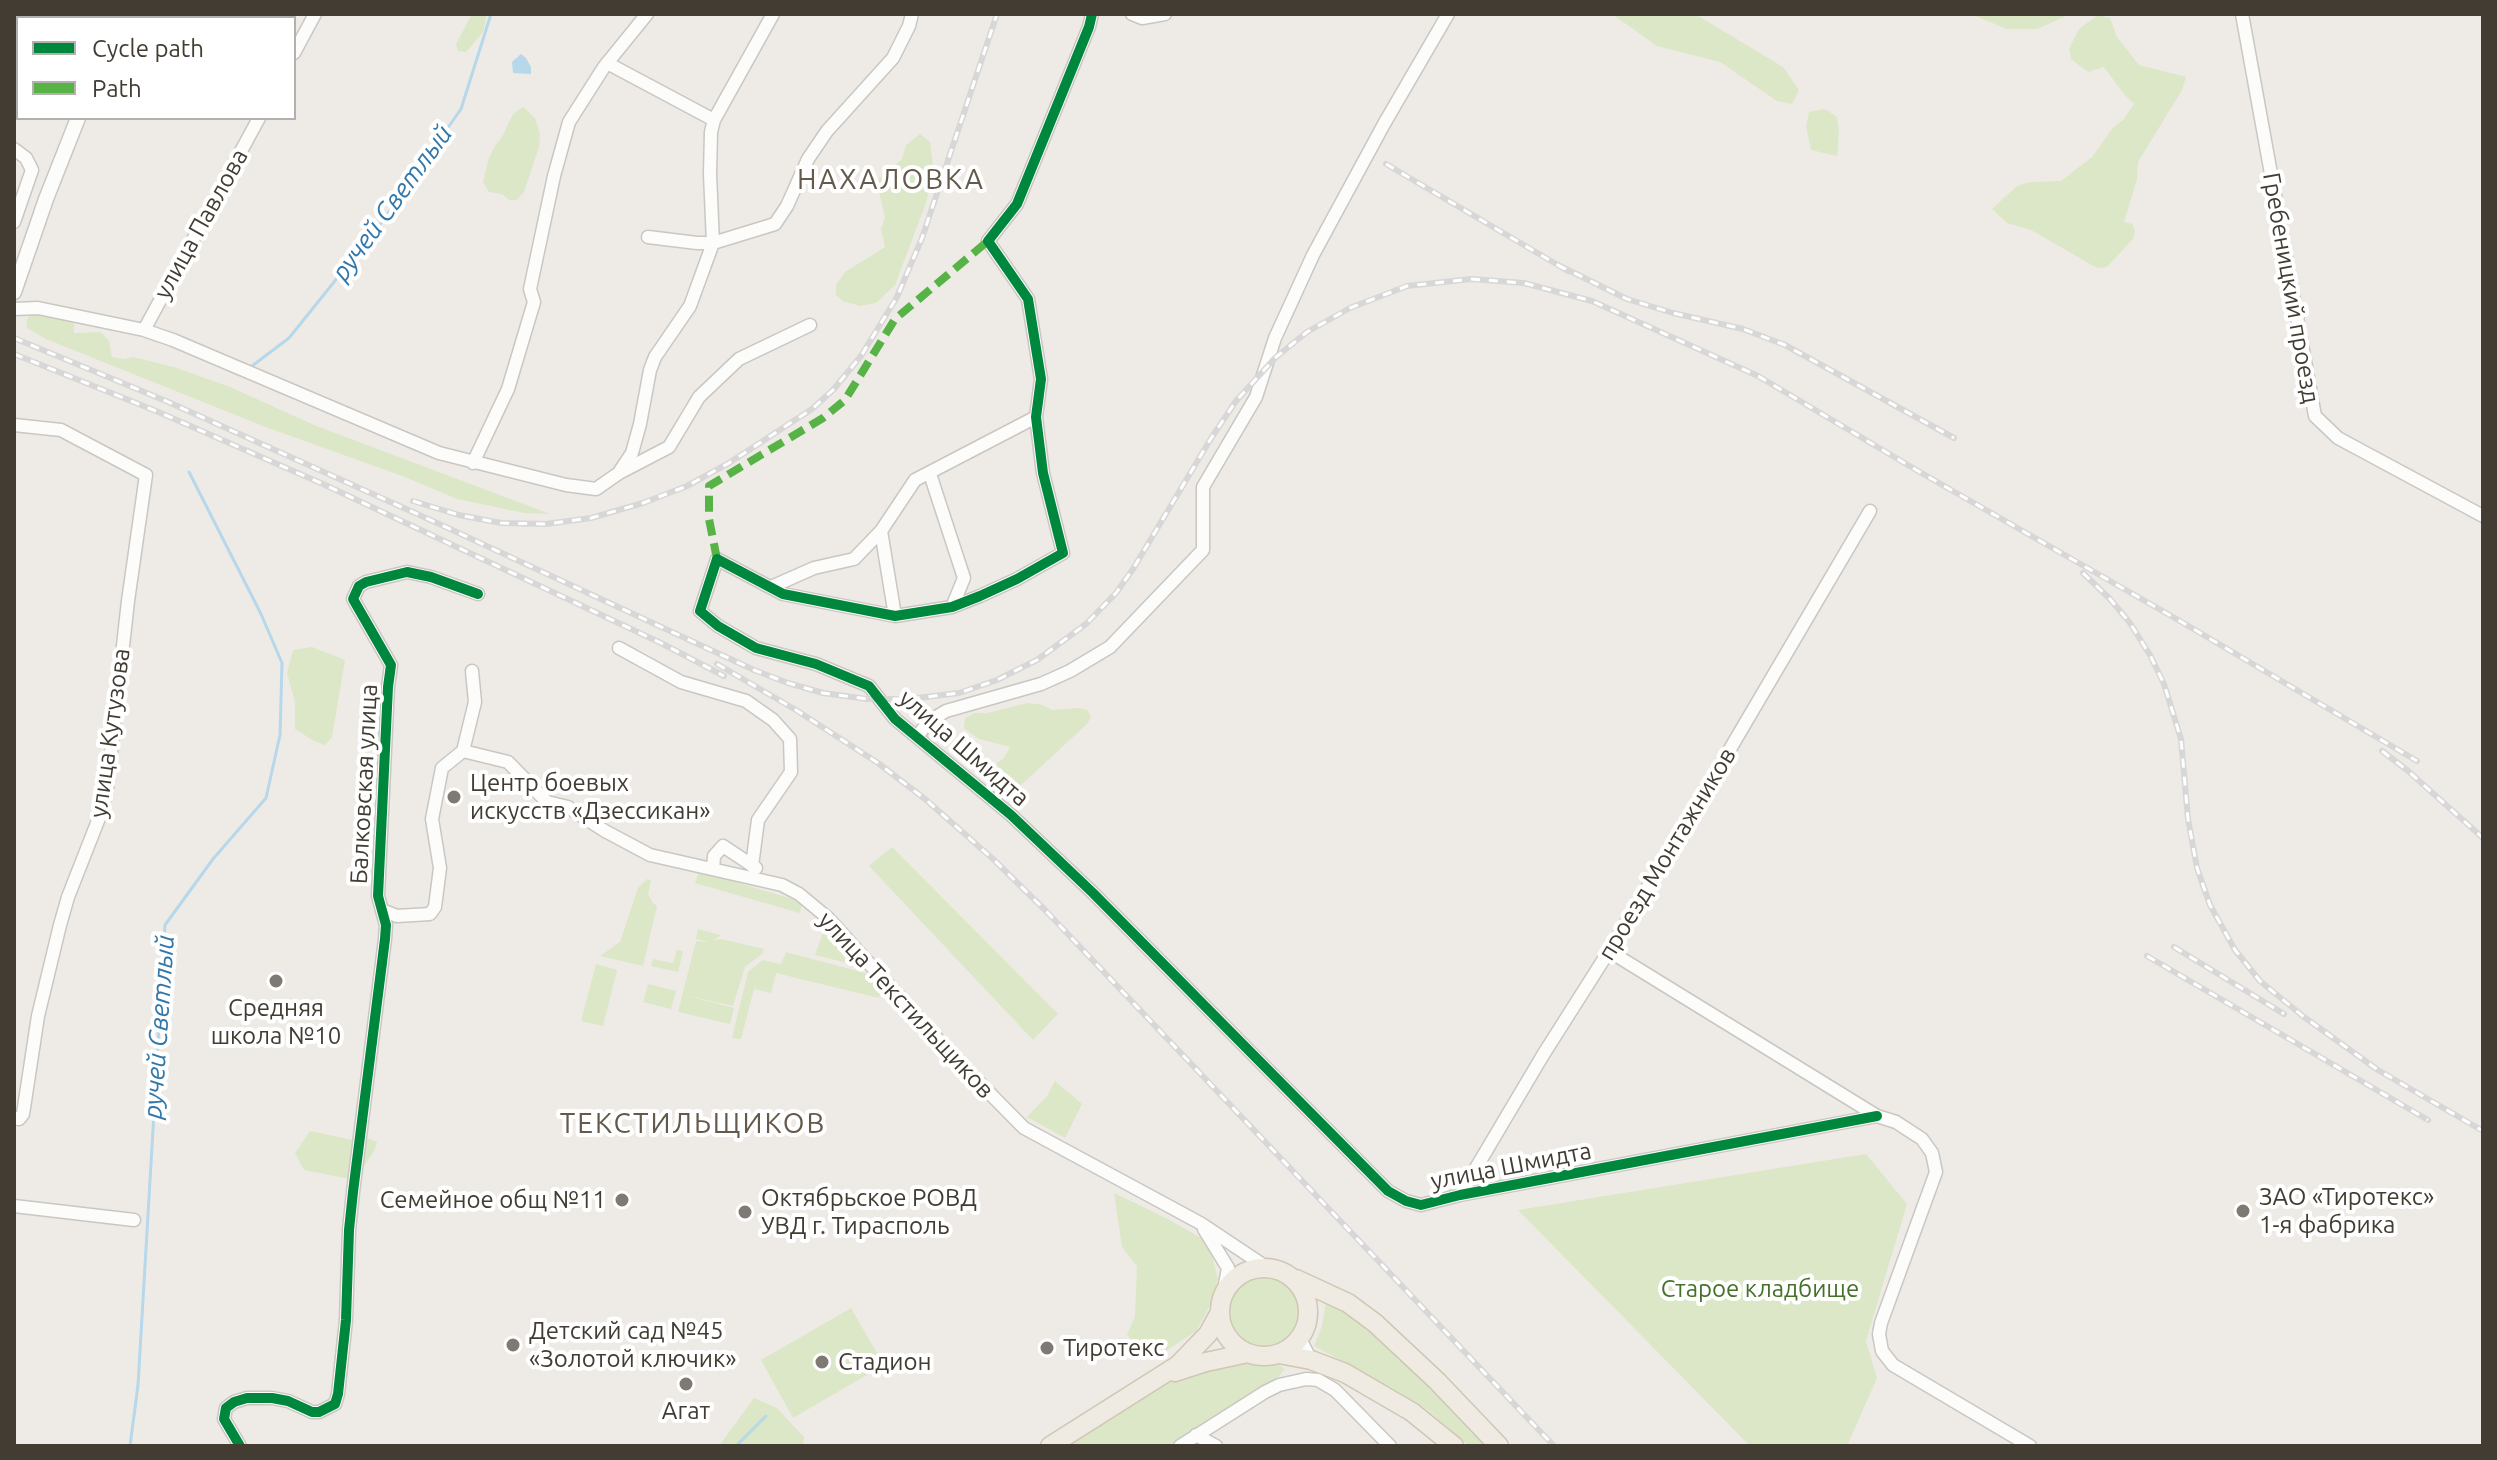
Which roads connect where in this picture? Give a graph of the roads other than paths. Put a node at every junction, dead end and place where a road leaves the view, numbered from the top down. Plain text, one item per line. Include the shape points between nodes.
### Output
1 (315, 14) edge
2 (647, 14) edge
3 (773, 14) edge
4 (912, 14) edge
5 (1092, 14) edge
6 (1132, 14) edge
7 (1165, 14) edge
8 (1448, 14) edge
9 (2242, 14) edge
10 (296, 49) edge
11 (607, 63) junction
12 (77, 120) edge
13 (258, 120) edge
14 (714, 120) junction
15 (14, 149) edge
16 (14, 222) edge
17 (648, 237) dead end
18 (713, 243) junction
19 (14, 292) edge
20 (14, 309) edge
21 (810, 325) dead end
22 (144, 330) junction
23 (1036, 417) junction
24 (14, 425) edge
25 (473, 463) junction
26 (619, 473) junction
27 (930, 474) junction
28 (1870, 511) dead end
29 (2483, 516) edge
30 (881, 531) junction
31 (771, 587) junction
32 (478, 594) dead end
33 (952, 607) junction
34 (895, 616) junction
35 (619, 648) dead end
36 (472, 671) dead end
37 (917, 737) junction
38 (463, 751) junction
39 (752, 866) junction
40 (713, 869) junction
41 (782, 885) junction
42 (382, 910) junction
43 (1609, 951) junction
44 (1877, 1116) junction
45 (14, 1118) edge
46 (1460, 1195) junction
47 (14, 1206) edge
48 (134, 1220) dead end
49 (1200, 1223) junction
50 (1266, 1267) junction
51 (1294, 1278) junction
52 (1222, 1304) junction
53 (1300, 1339) junction
54 (1248, 1353) junction
55 (1279, 1354) junction
56 (1311, 1360) junction
57 (1162, 1377) junction
58 (1318, 1380) junction
59 (1196, 1435) junction
60 (240, 1446) edge
61 (1050, 1446) edge
62 (1180, 1446) edge
63 (1216, 1446) edge
64 (1390, 1446) edge
65 (1454, 1446) edge
66 (1499, 1446) edge
67 (2030, 1446) edge

1 - 10 street
2 - 11 street
3 - 14 street
4 - 18 street via 893,58 827,131 775,224
5 - 23 street, улица Шмидта via 1017,204 988,241 1028,299 1041,379
6 - 7 street
8 - 37 street via 1313,255 1275,338 1256,397 1203,487 1203,550 1110,647 1041,684 946,711
9 - 29 street, Гребеницкий проезд via 2315,416 2338,438
11 - 14 street
11 - 25 street via 569,122 530,289 534,302 508,389
12 - 19 street
13 - 22 street, улица Павлова
14 - 18 street
15 - 16 street via 32,170
17 - 18 street
18 - 26 street via 690,306 655,357 632,453
20 - 22 street via 38,308
21 - 26 street via 739,359 699,397 669,447
22 - 25 street
23 - 27 street
23 - 33 street, улица Шмидта via 1043,473 1063,553
24 - 45 street, улица Кутузова via 61,430 146,475 107,788 60,925 38,1016 23,1114
25 - 26 street via 596,489
27 - 30 street via 915,480
27 - 33 street via 964,578
28 - 43 street, проезд Монтажников
30 - 31 street via 854,559 814,568
30 - 34 street
31 - 34 street, улица Шмидта via 783,594
31 - 37 street, улица Шмидта via 717,559 700,611 756,648 869,686
32 - 42 street, Балковская улица via 407,572 366,582 353,599 391,665 378,896
33 - 34 street, улица Шмидта
35 - 39 street via 681,682 746,701 790,739 791,772 758,820
36 - 38 street via 475,702
37 - 46 street, улица Шмидта via 1093,893 1388,1191 1421,1205
38 - 40 street, улица Текстильщиков via 508,762 547,802 568,807 650,855
38 - 42 street via 442,768 432,819 440,868 435,907 430,914 397,916
39 - 40 street via 723,846 714,856
39 - 41 street
40 - 41 street, улица Текстильщиков
41 - 49 street, улица Текстильщиков via 828,918 1024,1128
42 - 60 street, Балковская улица via 385,939 349,1230 346,1320 335,1404 312,1412 272,1398 234,1402 224,1419
43 - 44 street
43 - 46 street, проезд Монтажников
44 - 46 street, улица Шмидта
44 - 67 street via 1922,1139 1936,1172 1881,1323 1882,1351 1893,1365
47 - 48 street
49 - 50 street, улица Текстильщиков
49 - 52 street via 1228,1268
50 - 51 main road
50 - 52 main road via 1240,1274
51 - 53 main road via 1308,1301
51 - 66 main road via 1348,1303 1375,1323
52 - 54 main road via 1225,1333
52 - 57 main road via 1198,1346
53 - 55 main road
53 - 56 street
54 - 55 main road
54 - 57 main road
55 - 56 main road
56 - 58 street
56 - 65 main road via 1403,1407
57 - 61 main road
58 - 59 street via 1279,1385
58 - 64 street via 1335,1390
59 - 62 street
59 - 63 street

